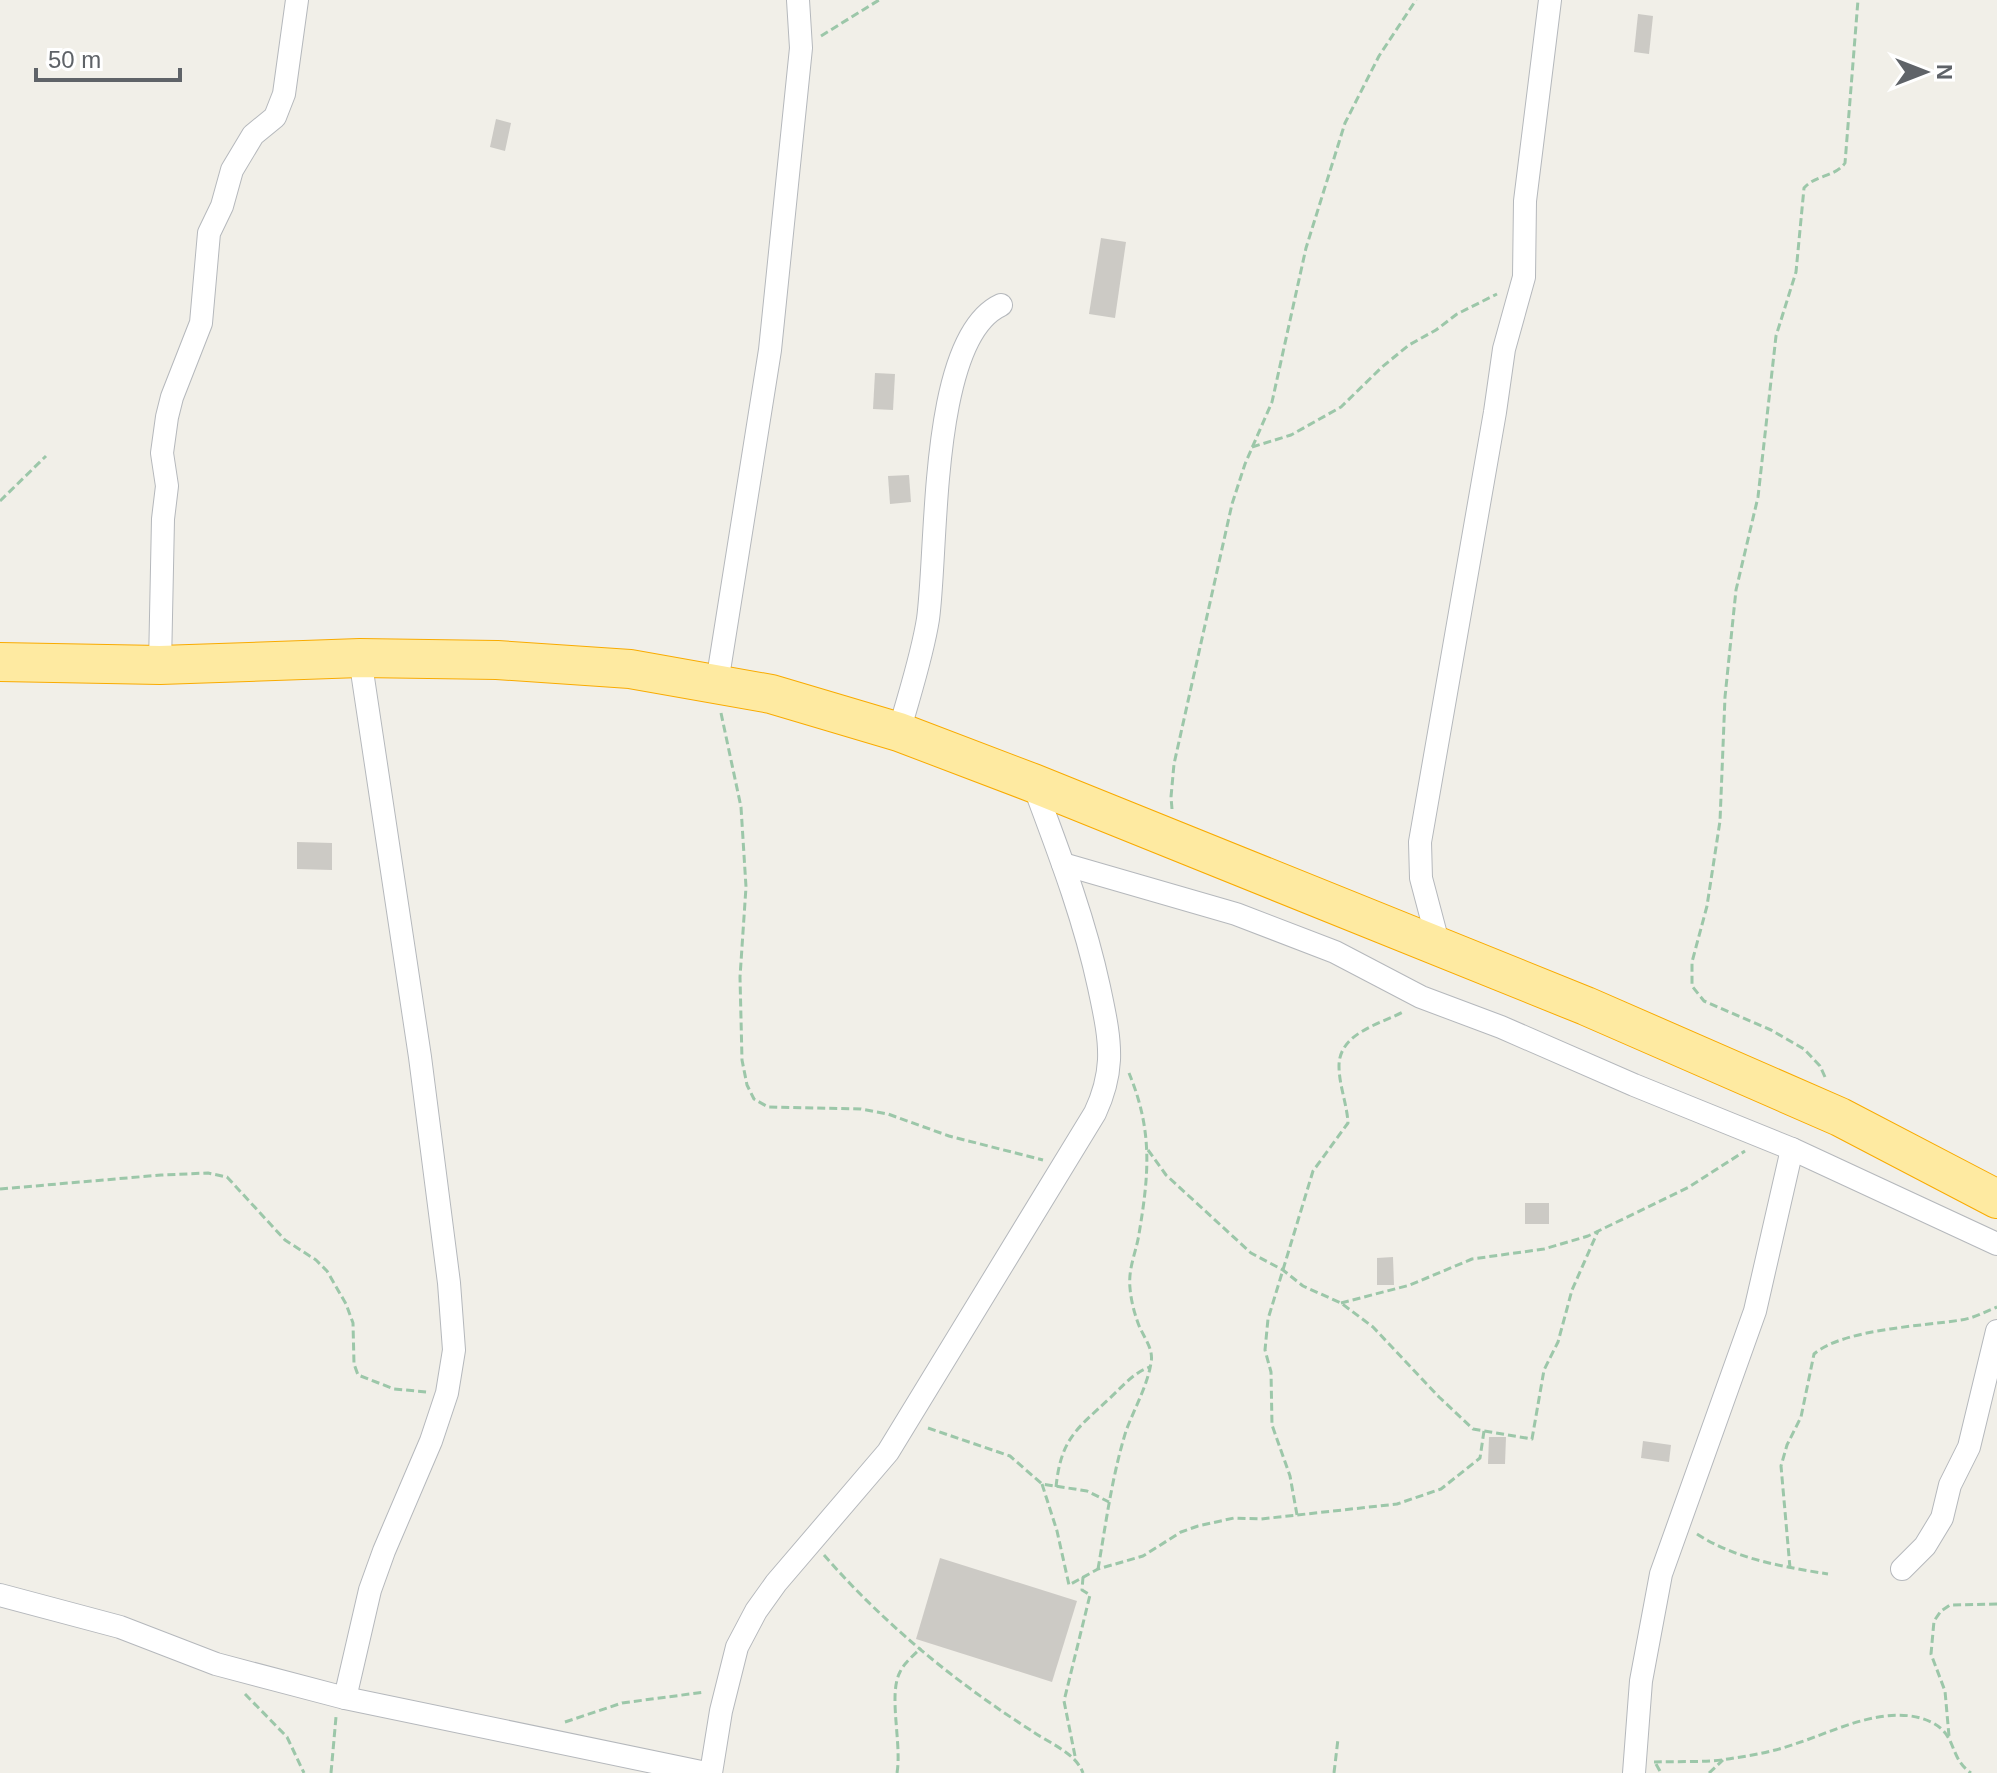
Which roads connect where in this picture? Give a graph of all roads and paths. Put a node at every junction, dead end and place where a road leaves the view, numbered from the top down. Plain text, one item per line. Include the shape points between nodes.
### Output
1 (297, 0) edge
2 (798, 0) edge
3 (879, 0) edge
4 (1416, 0) edge
5 (1550, 0) edge
6 (1858, 0) edge
7 (801, 48) junction
8 (1524, 277) junction
9 (1001, 305) dead end
10 (1252, 447) junction
11 (46, 456) dead end
12 (0, 501) edge
13 (360, 658) junction
14 (160, 665) junction
15 (4, 669) edge
16 (717, 683) junction
17 (899, 732) junction
18 (1033, 783) junction
19 (1177, 839) junction
20 (1063, 864) junction
21 (1439, 946) junction
22 (1428, 1000) junction
23 (1128, 1071) dead end
24 (1825, 1079) dead end
25 (1763, 1137) junction
26 (1792, 1149) junction
27 (1148, 1150) junction
28 (1062, 1165) junction
29 (0, 1189) edge
30 (1997, 1199) edge
31 (1598, 1231) junction
32 (1997, 1244) edge
33 (1283, 1270) junction
34 (1341, 1303) junction
35 (1997, 1307) edge
36 (1997, 1331) edge
37 (1150, 1367) junction
38 (447, 1393) junction
39 (907, 1420) junction
40 (1484, 1431) junction
41 (1042, 1484) junction
42 (1056, 1487) junction
43 (1109, 1502) junction
44 (1297, 1515) junction
45 (1680, 1517) junction
46 (812, 1540) junction
47 (1790, 1568) junction
48 (1098, 1569) junction
49 (1902, 1569) dead end
50 (1828, 1574) dead end
51 (1083, 1577) junction
52 (0, 1595) edge
53 (1997, 1604) edge
54 (921, 1648) junction
55 (216, 1664) junction
56 (729, 1678) junction
57 (340, 1697) junction
58 (531, 1736) junction
59 (1949, 1737) junction
60 (1338, 1739) dead end
61 (1075, 1758) junction
62 (1723, 1760) junction
63 (1654, 1762) dead end
64 (304, 1773) edge
65 (331, 1773) edge
66 (709, 1773) edge
67 (897, 1773) edge
68 (1083, 1773) edge
69 (1334, 1773) edge
70 (1634, 1773) edge
71 (1709, 1773) edge
72 (1971, 1773) edge

1 - 14 street via 284,94 275,117 253,135 232,170 209,233 201,323 167,417
2 - 7 street
3 - 7 path
4 - 10 path via 1379,56 1345,123 1306,248 1272,402
5 - 8 street via 1525,201
6 - 24 path via 1845,163 1804,188 1796,272 1776,336 1758,497 1736,590 1720,821 1692,962 1692,986 1704,1001 1804,1049
7 - 16 street via 770,350
8 - 10 path via 1409,345 1341,407 1291,435
8 - 21 street via 1504,349 1420,842 1421,878
9 - 17 street via 978,325 955,370 942,444 928,620
10 - 19 path via 1232,504 1174,764 1171,797
11 - 12 path
13 - 14 highway
13 - 16 highway via 630,669
13 - 38 street via 449,1283 454,1350
14 - 15 highway
16 - 17 highway
16 - 28 path via 741,807 746,887 741,1046 754,1099 768,1107 888,1114
17 - 18 highway
18 - 19 highway
18 - 20 street
19 - 21 highway
20 - 22 street via 1236,914 1335,952
20 - 28 street via 1092,955 1108,1026 1109,1060 1095,1113
21 - 30 highway via 1840,1117
22 - 25 street
22 - 33 path via 1368,1027 1342,1052 1339,1066 1348,1123 1313,1171
23 - 27 path via 1138,1094
25 - 26 street
25 - 31 path via 1689,1187
26 - 32 street
26 - 45 street via 1755,1311
27 - 33 path via 1191,1200 1251,1253
27 - 37 path via 1129,1275 1132,1306 1152,1354
28 - 39 street
29 - 38 path via 161,1175 227,1177 285,1240 332,1278 353,1323 358,1375 394,1389
31 - 34 path via 1552,1247 1472,1259 1410,1285
31 - 40 path via 1544,1370 1532,1439
33 - 34 path via 1303,1286
33 - 44 path via 1265,1350 1272,1425
34 - 40 path via 1373,1327 1473,1429
35 - 47 path via 1969,1318 1832,1343 1814,1354 1801,1417 1781,1466
36 - 49 street via 1969,1447 1952,1479 1942,1518
37 - 42 path via 1128,1379 1074,1433 1059,1460
37 - 43 path
38 - 57 street via 370,1590
39 - 41 path via 1010,1456
39 - 46 street via 888,1452
40 - 44 path via 1480,1458 1434,1492 1397,1504
41 - 42 path
41 - 51 path via 1069,1585
42 - 43 path via 1087,1491
43 - 48 path
44 - 48 path via 1198,1526 1143,1556
45 - 47 path via 1710,1542
45 - 70 street via 1661,1574 1641,1681
46 - 54 path via 854,1590
46 - 56 street via 756,1611 737,1647
47 - 50 path
48 - 51 path
51 - 61 path via 1082,1590 1090,1595 1064,1701
52 - 55 street via 120,1627
53 - 59 path via 1950,1605 1934,1621 1931,1654 1945,1691
54 - 61 path via 957,1681
54 - 67 path via 897,1677
55 - 57 street
55 - 64 path via 287,1737
56 - 58 path via 706,1691 595,1710
56 - 66 street
57 - 58 street
57 - 65 path
58 - 66 street
59 - 62 path via 1930,1721 1904,1714
59 - 72 path via 1958,1764
60 - 69 path
61 - 68 path
62 - 63 path
62 - 71 path

